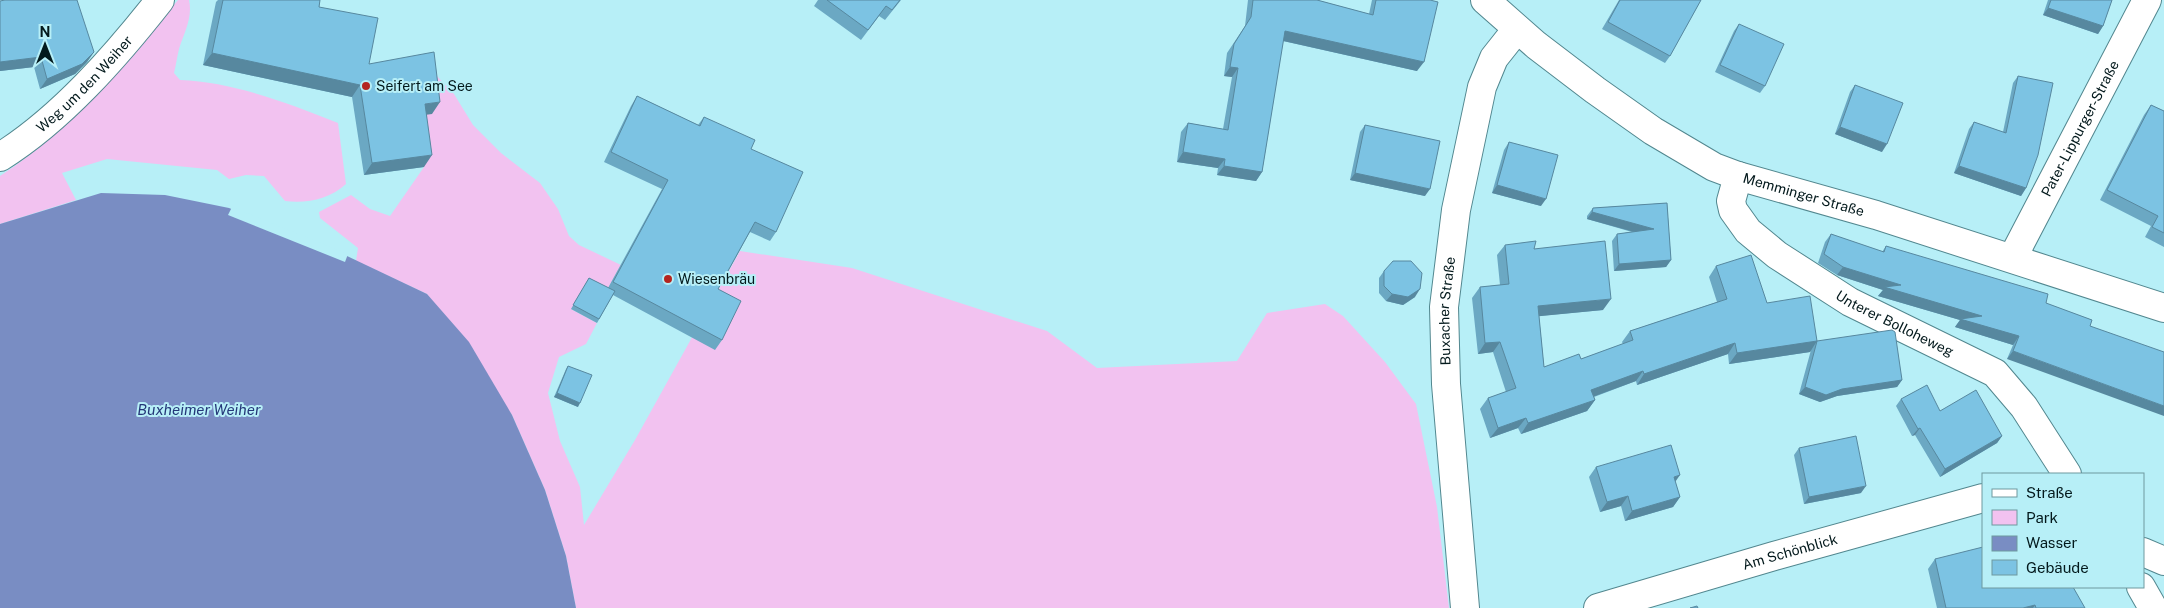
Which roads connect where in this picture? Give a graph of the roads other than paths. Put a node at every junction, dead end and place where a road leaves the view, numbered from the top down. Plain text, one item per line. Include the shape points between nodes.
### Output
1 (160, 0) edge
2 (1485, 0) edge
3 (2147, 0) edge
4 (1517, 29) junction
5 (0, 156) edge
6 (1738, 176) junction
7 (2012, 257) junction
8 (2164, 308) edge
9 (2066, 473) edge
10 (1982, 498) edge
11 (2144, 552) edge
12 (2164, 561) edge
13 (2142, 588) edge
14 (1465, 608) edge
15 (1598, 608) edge
16 (2153, 608) edge

1 - 5 street, Weg um den Weiher via 99,71 46,124
2 - 4 street, Memminger Straße
3 - 7 street, Pater-Lippurger-Straße
4 - 6 street, Memminger Straße via 1653,131 1698,159
4 - 14 street, Buxacher Straße via 1494,58 1482,87 1456,210 1444,307 1446,384
6 - 7 street, Memminger Straße via 1876,214
6 - 9 street, Unterer Bolloheweg via 1731,202 1748,231 1777,255 1850,302 1995,373 2024,407
7 - 8 street, Memminger Straße
10 - 15 street, Am Schönblick
11 - 12 street
13 - 16 street

